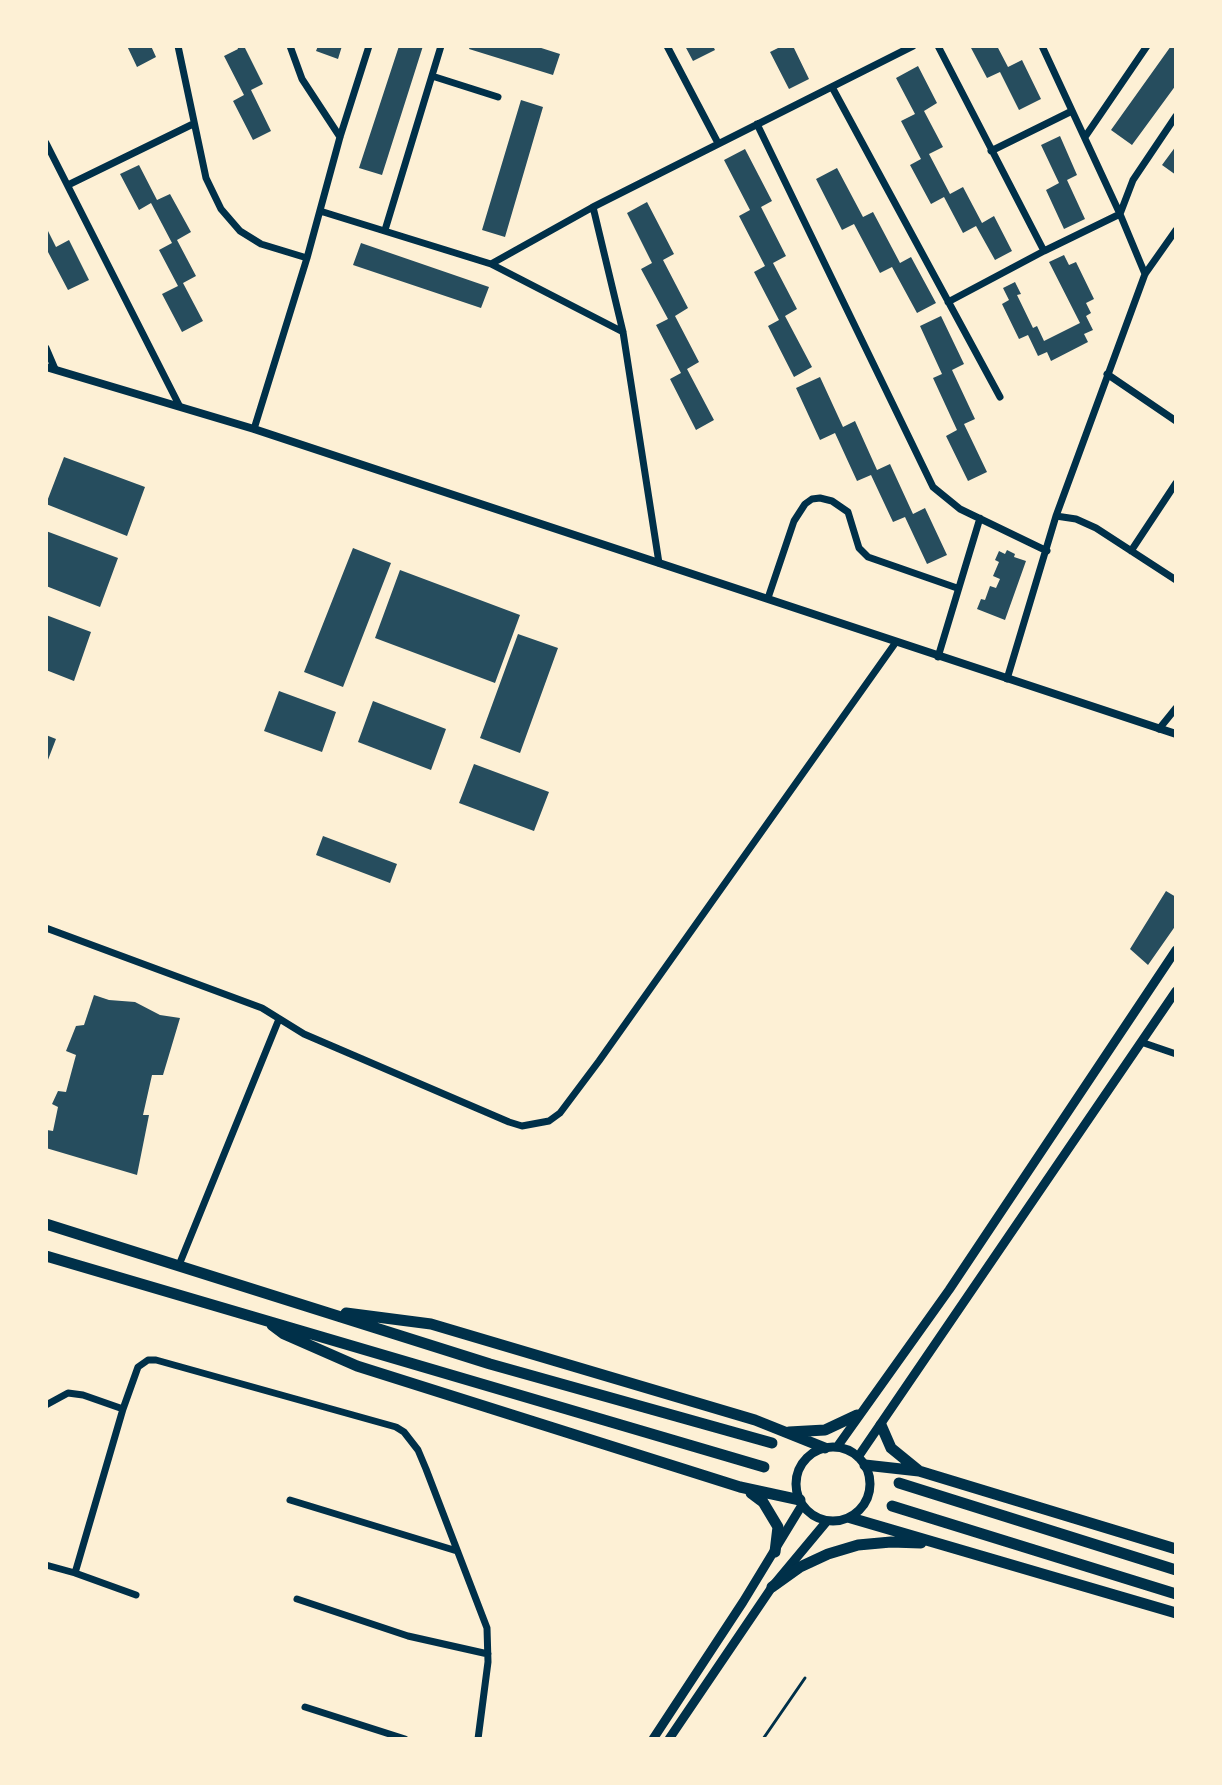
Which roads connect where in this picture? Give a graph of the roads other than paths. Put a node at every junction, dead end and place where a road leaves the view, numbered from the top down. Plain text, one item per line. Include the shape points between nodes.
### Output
1 (178, 46) edge
2 (290, 46) edge
3 (369, 46) edge
4 (441, 46) edge
5 (667, 46) edge
6 (913, 46) edge
7 (938, 46) edge
8 (1042, 46) edge
9 (1147, 46) edge
10 (432, 76) junction
11 (832, 87) junction
12 (498, 97) dead end
13 (1072, 111) junction
14 (1176, 116) edge
15 (193, 124) junction
16 (757, 124) junction
17 (340, 137) junction
18 (1085, 137) junction
19 (46, 143) edge
20 (718, 143) junction
21 (991, 151) junction
22 (68, 185) junction
23 (593, 207) junction
24 (320, 211) junction
25 (1120, 214) junction
26 (385, 230) junction
27 (1176, 230) edge
28 (1044, 251) junction
29 (307, 258) junction
30 (491, 264) junction
31 (1145, 274) junction
32 (948, 302) junction
33 (623, 332) junction
34 (46, 348) edge
35 (50, 368) edge
36 (1107, 374) junction
37 (1000, 397) dead end
38 (179, 405) junction
39 (1176, 421) edge
40 (254, 429) junction
41 (1176, 483) edge
42 (1056, 516) junction
43 (980, 518) junction
44 (1047, 551) junction
45 (1131, 551) junction
46 (659, 563) junction
47 (1176, 580) edge
48 (957, 588) junction
49 (768, 598) junction
50 (896, 642) junction
51 (937, 657) junction
52 (1007, 679) junction
53 (1176, 708) edge
54 (1159, 729) junction
55 (1176, 734) edge
56 (46, 928) edge
57 (1176, 950) edge
58 (1176, 991) edge
59 (279, 1019) junction
60 (1141, 1042) junction
61 (1176, 1054) edge
62 (46, 1224) edge
63 (46, 1256) edge
64 (179, 1265) junction
65 (317, 1309) junction
66 (266, 1320) junction
67 (46, 1405) edge
68 (123, 1409) junction
69 (857, 1415) junction
70 (881, 1425) junction
71 (784, 1432) junction
72 (772, 1443) dead end
73 (831, 1448) junction
74 (862, 1461) junction
75 (764, 1467) dead end
76 (919, 1471) junction
77 (899, 1483) dead end
78 (740, 1487) junction
79 (290, 1500) dead end
80 (801, 1502) junction
81 (892, 1506) dead end
82 (851, 1518) junction
83 (827, 1521) junction
84 (939, 1543) junction
85 (1176, 1549) edge
86 (457, 1551) junction
87 (775, 1552) junction
88 (46, 1565) edge
89 (1176, 1570) edge
90 (75, 1573) junction
91 (772, 1587) junction
92 (1176, 1594) edge
93 (136, 1595) dead end
94 (297, 1599) dead end
95 (1176, 1613) edge
96 (488, 1654) junction
97 (805, 1678) dead end
98 (305, 1707) dead end
99 (405, 1739) edge
100 (478, 1739) edge
101 (653, 1739) edge
102 (669, 1739) edge
103 (763, 1739) edge

1 - 15 street
2 - 17 street via 302,79
3 - 17 street
4 - 10 street
5 - 20 street
6 - 11 street
7 - 21 street
8 - 13 street
9 - 18 street
10 - 12 street
10 - 26 street
11 - 16 street
11 - 32 street
13 - 18 street
13 - 21 street
14 - 25 street via 1133,180
15 - 22 street
15 - 29 street via 206,178 221,209 240,231 261,244
16 - 20 street
16 - 43 street via 933,487
17 - 24 street
18 - 25 street
19 - 22 street
20 - 23 street
21 - 28 street
22 - 38 street
23 - 30 street
23 - 33 street
24 - 26 street
24 - 29 street
25 - 28 street
25 - 31 street
26 - 30 street
27 - 31 street
28 - 32 street
29 - 40 street
30 - 33 street
31 - 36 street
32 - 37 street
33 - 46 street
34 - 35 street
35 - 38 street
36 - 39 street
36 - 42 street
38 - 40 street
40 - 46 street
41 - 45 street
42 - 44 street
42 - 45 street via 1083,522
43 - 44 street
43 - 48 street
44 - 52 street
45 - 47 street
46 - 49 street
48 - 49 street via 868,557 859,548 848,512 820,498 805,504 794,521
48 - 51 street
49 - 50 street
50 - 51 street
50 - 59 street via 599,1061 549,1121 522,1126 509,1122
51 - 52 street
52 - 54 street
53 - 54 street
54 - 55 street
56 - 59 street via 262,1008
57 - 69 main road via 949,1290
58 - 60 main road
59 - 64 street
60 - 61 street
60 - 70 main road
62 - 64 highway
63 - 66 highway
64 - 65 highway
65 - 71 highway via 431,1324
65 - 72 highway
66 - 75 highway
66 - 78 highway via 284,1334 357,1366
67 - 68 street via 68,1393
68 - 86 street via 138,1367 156,1360 396,1427 418,1450
68 - 90 street
69 - 71 highway via 825,1430
69 - 73 main road
70 - 74 main road
70 - 76 highway via 891,1448
71 - 73 highway
73 - 74 main road
73 - 80 main road via 815,1452 800,1468 796,1489
74 - 76 highway
74 - 82 main road via 869,1494
76 - 85 highway
77 - 89 highway
78 - 80 highway
78 - 87 highway via 763,1502 774,1518
79 - 86 street
80 - 83 main road via 813,1516
80 - 87 main road
81 - 92 highway
82 - 83 main road
82 - 84 highway
83 - 91 main road
84 - 91 highway via 858,1545 800,1567
84 - 95 highway
86 - 96 street via 487,1628
87 - 101 main road
88 - 90 street
90 - 93 street
91 - 102 main road
94 - 96 street via 408,1636
96 - 100 street
97 - 103 lane
98 - 99 street

